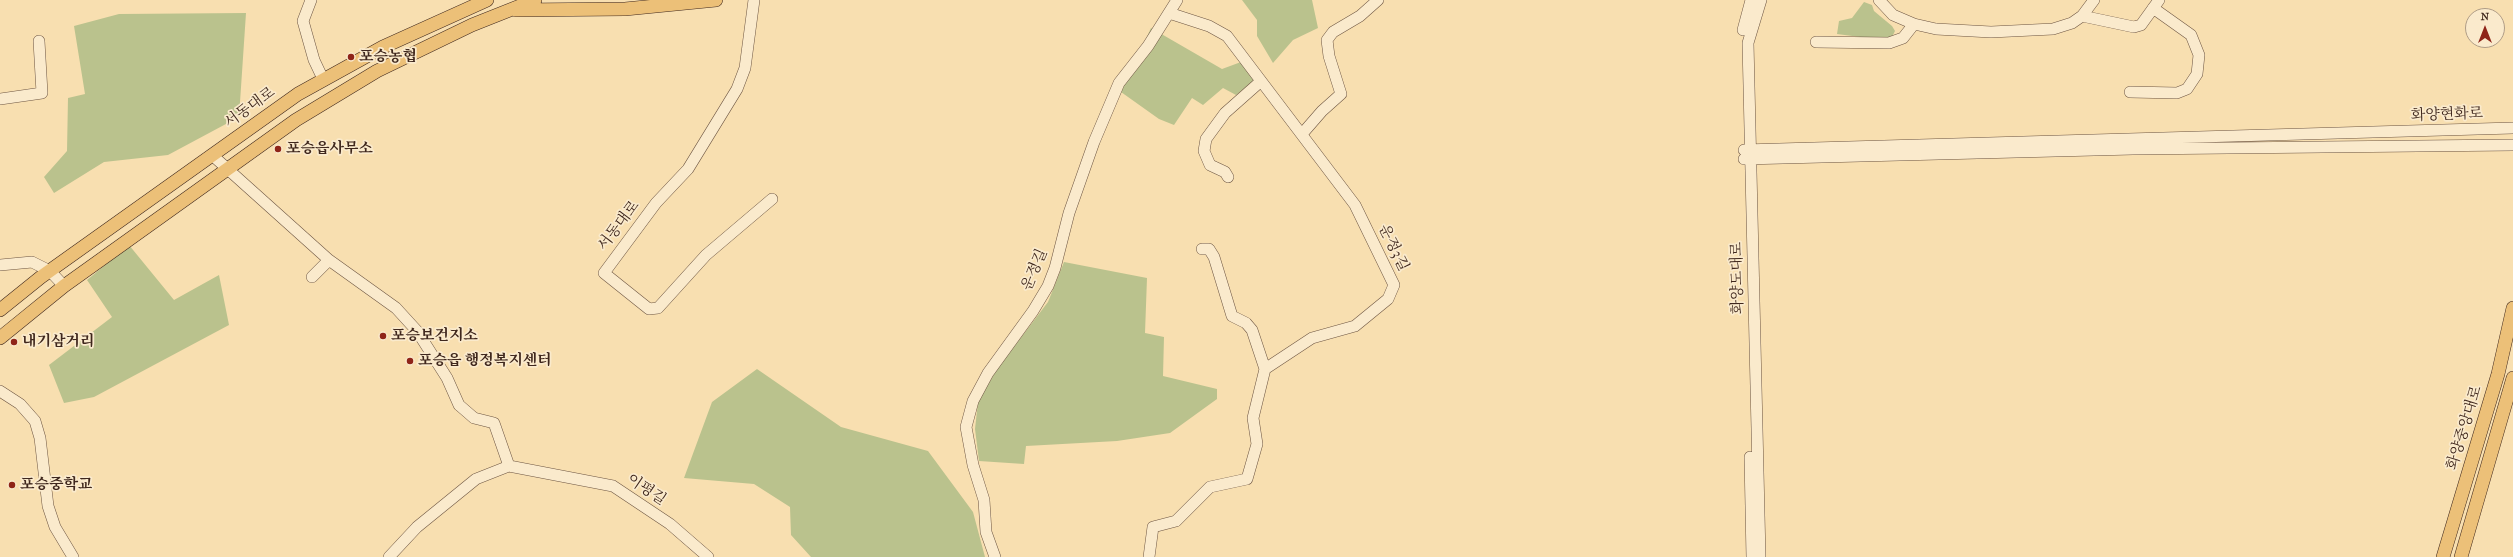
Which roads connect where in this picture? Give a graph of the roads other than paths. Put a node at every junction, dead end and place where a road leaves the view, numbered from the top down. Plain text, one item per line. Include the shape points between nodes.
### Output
1 (311, 0) edge
2 (487, 0) edge
3 (534, 0) edge
4 (716, 0) edge
5 (754, 0) edge
6 (1177, 0) edge
7 (1378, 0) edge
8 (1751, 0) edge
9 (1761, 0) edge
10 (1879, 0) edge
11 (2094, 0) edge
12 (2156, 4) edge
13 (508, 10) junction
14 (1170, 13) junction
15 (2082, 16) junction
16 (1914, 24) junction
17 (39, 41) dead end
18 (1816, 42) dead end
19 (323, 80) junction
20 (1260, 82) junction
21 (2130, 92) dead end
22 (0, 99) edge
23 (2513, 128) edge
24 (1302, 134) junction
25 (2513, 145) edge
26 (212, 154) junction
27 (1747, 155) junction
28 (227, 169) junction
29 (1228, 177) dead end
30 (772, 199) dead end
31 (1202, 249) dead end
32 (330, 260) junction
33 (0, 265) edge
34 (50, 271) junction
35 (312, 276) dead end
36 (64, 286) junction
37 (2513, 308) edge
38 (0, 310) edge
39 (0, 338) edge
40 (1265, 369) junction
41 (2513, 378) edge
42 (0, 391) edge
43 (509, 466) junction
44 (73, 557) edge
45 (389, 557) edge
46 (708, 557) edge
47 (995, 557) edge
48 (1149, 557) edge
49 (1752, 557) edge
50 (1760, 557) edge
51 (2444, 557) edge
52 (2461, 557) edge

1 - 19 street via 303,20 314,60
2 - 19 main road, 서동대로 via 383,47
3 - 13 main road
4 - 13 main road via 625,10
5 - 30 street, 서동대로 via 745,68 737,89 688,169 656,203 604,273 649,309 658,308 706,254
6 - 14 street, 운정길
7 - 24 street via 1360,16 1333,32 1327,40 1329,56 1341,94
8 - 27 street, 화양도대로 via 1740,42
9 - 27 street, 화양도대로 via 1748,43
10 - 16 street via 1893,15
11 - 15 street
12 - 15 street via 2141,25 2134,27
12 - 21 street via 2191,35 2197,45 2197,74 2187,89 2177,93
13 - 28 main road via 377,71 296,120
14 - 20 street, 운정3길 via 1209,26 1227,36
14 - 47 street, 운정길 via 1119,83 1094,142 1069,213 1048,286 988,373 973,400 966,427 972,465 984,500 986,532
15 - 16 street via 2072,23 2053,29 2032,31 1936,29
16 - 18 street via 1903,38 1889,43
17 - 22 street via 42,93
19 - 26 main road, 서동대로 via 298,94
20 - 24 street, 운정3길
20 - 29 street via 1225,113 1206,139 1204,151 1210,166 1225,172
23 - 27 street, 화양현화로
24 - 40 street, 운정3길 via 1355,205 1394,285 1388,299 1355,326 1312,338
25 - 27 street, 화양현화로
26 - 28 street
26 - 34 main road, 서동대로
27 - 49 street, 화양도대로
27 - 50 street, 화양도대로
28 - 32 street
28 - 36 main road
31 - 40 street via 1209,249 1214,258 1232,316 1246,323 1252,330
32 - 35 street
32 - 43 street via 396,308 417,331 447,378 459,405 474,418 494,424
33 - 34 street via 32,262
34 - 36 street
34 - 38 main road, 서동대로
36 - 39 main road
37 - 51 main road, 화양중앙대로 via 2498,374
40 - 48 street via 1253,418 1258,444 1247,479 1210,487 1176,521 1153,527
41 - 52 main road
42 - 44 street via 20,404 35,421 40,438 48,506 55,527
43 - 45 street via 476,479 417,527
43 - 46 street, 이평길 via 614,486 670,524

